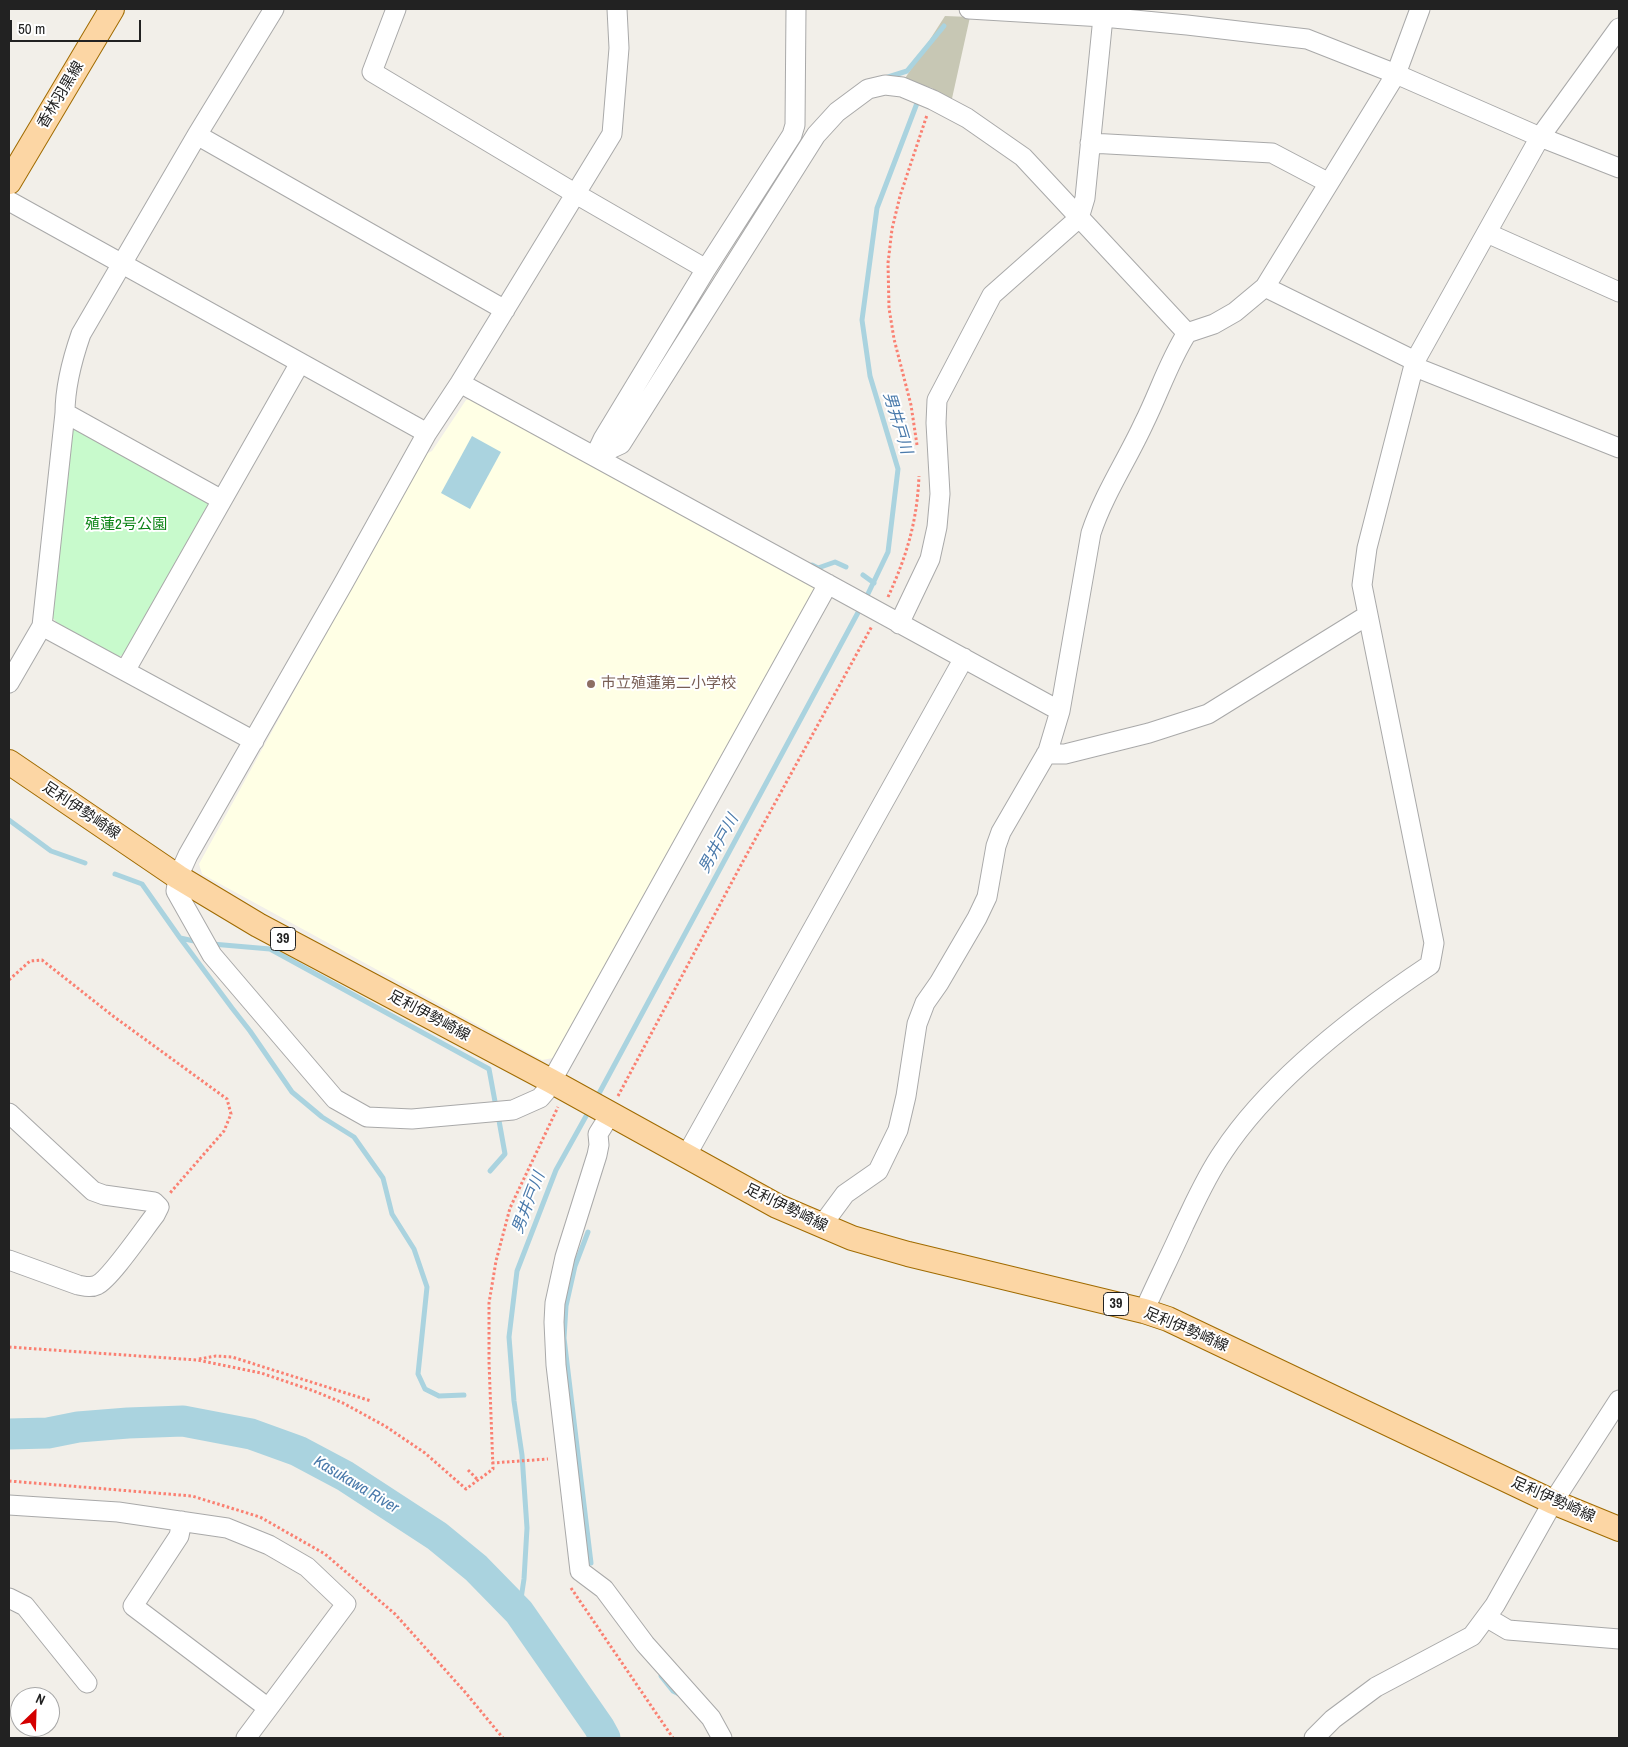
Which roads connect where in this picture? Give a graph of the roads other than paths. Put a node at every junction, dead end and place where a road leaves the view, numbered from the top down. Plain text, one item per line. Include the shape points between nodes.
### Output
1 (111, 9) edge
2 (274, 9) edge
3 (396, 9) edge
4 (617, 9) edge
5 (796, 9) edge
6 (969, 9) edge
7 (1420, 9) edge
8 (1105, 13) edge
9 (1619, 28) edge
10 (1396, 74) junction
11 (197, 135) junction
12 (1540, 137) junction
13 (1090, 144) junction
14 (1619, 168) edge
15 (9, 182) edge
16 (1329, 183) junction
17 (576, 194) junction
18 (9, 202) edge
19 (1079, 218) junction
20 (1487, 233) junction
21 (122, 265) junction
22 (706, 269) junction
23 (1265, 286) junction
24 (1619, 292) edge
25 (505, 310) junction
26 (1187, 333) junction
27 (300, 363) junction
28 (1415, 364) junction
29 (460, 384) junction
30 (65, 413) junction
31 (427, 433) junction
32 (1619, 448) edge
33 (595, 456) junction
34 (222, 500) junction
35 (828, 584) junction
36 (1368, 616) junction
37 (899, 624) junction
38 (42, 626) junction
39 (964, 658) junction
40 (125, 671) junction
41 (9, 683) edge
42 (1060, 710) junction
43 (254, 742) junction
44 (1046, 754) junction
45 (9, 762) edge
46 (178, 877) junction
47 (561, 1091) junction
48 (610, 1109) junction
49 (9, 1113) edge
50 (686, 1156) junction
51 (819, 1225) junction
52 (9, 1260) edge
53 (1144, 1311) junction
54 (1619, 1400) edge
55 (1553, 1502) junction
56 (9, 1505) edge
57 (182, 1522) junction
58 (1619, 1529) edge
59 (9, 1598) edge
60 (1486, 1617) junction
61 (1619, 1639) edge
62 (87, 1683) dead end
63 (268, 1708) junction
64 (246, 1738) edge
65 (722, 1738) edge
66 (1314, 1738) edge

1 - 15 main road, 香林羽黒線
2 - 11 street
3 - 17 street via 372,72
4 - 17 street via 619,48 612,134
5 - 22 street via 795,125 792,134
6 - 8 street
7 - 10 street
8 - 10 street via 1307,39
8 - 13 street
9 - 12 street
10 - 12 street
10 - 16 street
11 - 21 street
11 - 25 street
12 - 14 street
12 - 20 street
13 - 16 street via 1272,153
13 - 19 street via 1085,198
16 - 23 street
17 - 22 street
17 - 25 street
18 - 21 street
19 - 26 street
19 - 33 street via 1023,157 967,118 902,87 885,85 868,89 837,112 816,135 621,444
19 - 37 street via 992,294 937,400 940,494 937,527 930,559
20 - 24 street
20 - 28 street
21 - 27 street
21 - 30 street via 81,334 73,355
22 - 33 street
23 - 26 street via 1236,312
23 - 28 street
25 - 29 street
26 - 42 street via 1130,453 1098,511 1091,533
27 - 31 street
27 - 34 street
28 - 32 street
28 - 36 street via 1367,548 1362,586
29 - 31 street
29 - 33 street
30 - 34 street
30 - 38 street
31 - 43 street
33 - 35 street
34 - 40 street
35 - 37 street
35 - 47 street
36 - 44 street via 1208,714 1065,754
36 - 53 street via 1434,943 1430,965 1386,994 1307,1059 1256,1109 1223,1151 1202,1187
37 - 39 street
38 - 40 street
38 - 41 street
39 - 42 street
39 - 50 street
40 - 43 street
42 - 44 street
43 - 46 street
44 - 51 street via 996,846 987,896 977,918 925,1003 917,1024 898,1130 878,1171 845,1194
45 - 46 main road, 足利伊勢崎線 / 39
46 - 47 main road, 足利伊勢崎線 / 39 via 258,925
46 - 47 street via 176,892 212,955 335,1099 367,1117 412,1119 513,1110 540,1098 546,1091
47 - 48 main road, 足利伊勢崎線 / 39
48 - 50 main road, 足利伊勢崎線 / 39
48 - 65 street via 598,1134 597,1155 565,1257 555,1303 556,1365 580,1571 604,1589 645,1644 711,1718
49 - 52 street via 92,1190 104,1195 154,1202 158,1207 155,1216 108,1277 97,1285 78,1285
50 - 51 main road, 足利伊勢崎線 / 39
51 - 53 main road, 足利伊勢崎線 / 39 via 908,1254
53 - 55 main road, 足利伊勢崎線 / 39 via 1168,1319
54 - 55 street
55 - 58 main road, 足利伊勢崎線 / 39
55 - 60 street
56 - 57 street via 118,1512
57 - 63 street via 179,1536 133,1606
57 - 63 street via 227,1528 269,1545 307,1567 346,1604
59 - 62 street via 25,1606
60 - 61 street via 1508,1630
60 - 66 street via 1472,1636 1376,1687
63 - 64 street

